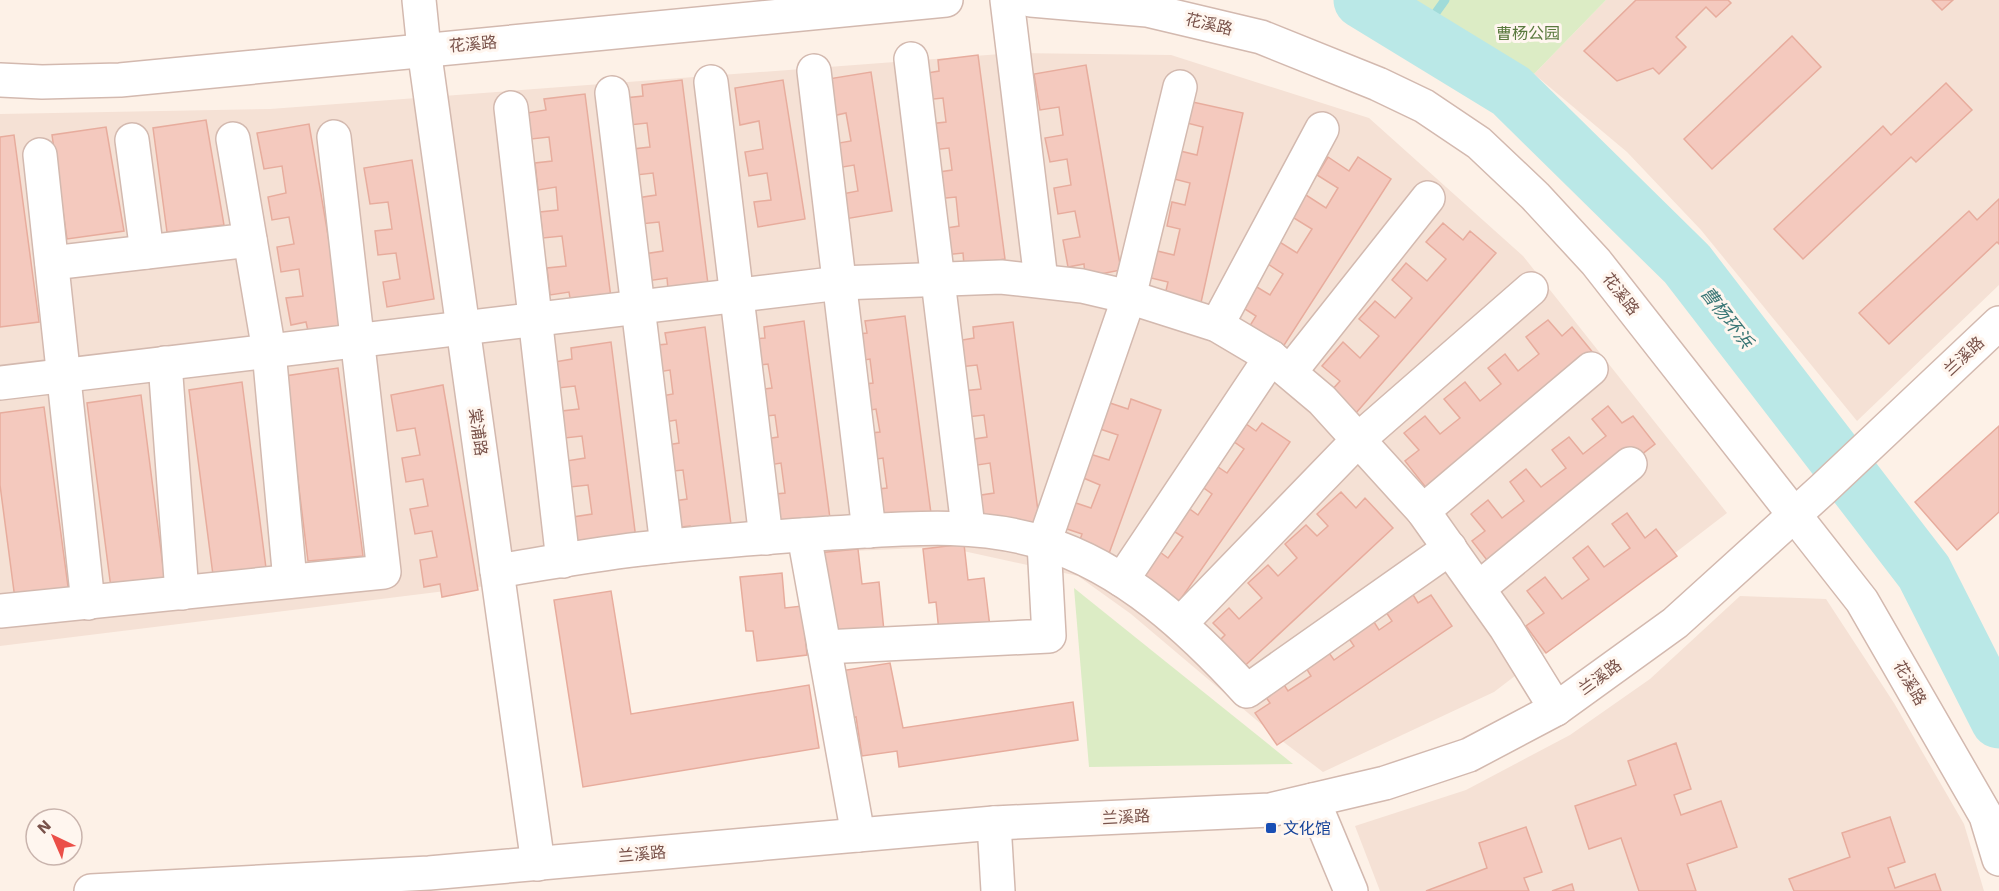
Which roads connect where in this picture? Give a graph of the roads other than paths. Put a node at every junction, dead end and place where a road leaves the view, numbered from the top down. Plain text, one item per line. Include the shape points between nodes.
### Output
1 (419, 0) edge
2 (938, 0) edge
3 (945, 0) edge
4 (1007, 0) edge
5 (1031, 0) edge
6 (424, 49) junction
7 (912, 59) dead end
8 (814, 71) dead end
9 (0, 80) edge
10 (711, 82) dead end
11 (1180, 87) dead end
12 (612, 93) dead end
13 (511, 108) dead end
14 (1322, 129) dead end
15 (334, 137) dead end
16 (233, 139) dead end
17 (132, 140) dead end
18 (40, 155) dead end
19 (1428, 198) dead end
20 (250, 240) junction
21 (147, 252) junction
22 (52, 263) junction
23 (938, 278) junction
24 (1041, 280) junction
25 (840, 283) junction
26 (1531, 289) dead end
27 (736, 294) junction
28 (1129, 297) junction
29 (638, 305) junction
30 (536, 318) junction
31 (1999, 323) edge
32 (1217, 325) junction
33 (463, 327) junction
34 (357, 340) junction
35 (269, 351) junction
36 (165, 363) junction
37 (1280, 364) junction
38 (1591, 369) dead end
39 (65, 375) junction
40 (0, 383) edge
41 (1359, 439) junction
42 (1630, 464) dead end
43 (1423, 511) junction
44 (1793, 516) junction
45 (968, 527) junction
46 (869, 531) junction
47 (804, 535) junction
48 (766, 538) junction
49 (1044, 543) junction
50 (667, 546) junction
51 (1450, 548) junction
52 (563, 561) junction
53 (497, 571) junction
54 (1122, 580) junction
55 (290, 581) junction
56 (1479, 588) junction
57 (183, 593) junction
58 (88, 603) junction
59 (0, 611) edge
60 (1180, 624) junction
61 (824, 646) junction
62 (1556, 709) junction
63 (1313, 800) junction
64 (994, 823) junction
65 (858, 835) junction
66 (1999, 859) edge
67 (538, 864) junction
68 (91, 891) edge
69 (998, 891) edge
70 (1350, 891) edge

1 - 6 street, 棠浦路
2 - 3 street, 花溪路
2 - 6 street, 花溪路
4 - 24 street
5 - 44 street, 花溪路 via 1147,10 1260,37 1424,106 1479,143 1596,262
6 - 9 street, 花溪路 via 120,80
6 - 33 street, 棠浦路
7 - 23 street
8 - 25 street
10 - 27 street
11 - 28 street
12 - 29 street
13 - 30 street
14 - 32 street
15 - 34 street
16 - 20 street
17 - 21 street
18 - 22 street
19 - 37 street
20 - 21 street
20 - 35 street
21 - 22 street
22 - 39 street
23 - 24 street
23 - 25 street
23 - 45 street
24 - 28 street
25 - 27 street
25 - 46 street
26 - 41 street
27 - 29 street
27 - 48 street
28 - 32 street
28 - 49 street
29 - 30 street
29 - 50 street
30 - 33 street
30 - 52 street
31 - 44 street, 兰溪路
32 - 37 street
33 - 34 street
33 - 53 street, 棠浦路
34 - 35 street
34 - 55 street via 384,572
35 - 36 street
35 - 55 street
36 - 39 street
36 - 57 street
37 - 41 street
37 - 54 street
38 - 43 street
39 - 40 street
39 - 58 street
41 - 43 street
41 - 60 street
42 - 56 street
43 - 51 street
44 - 62 street, 兰溪路 via 1675,622
44 - 66 street, 花溪路 via 1862,601 1986,816
45 - 46 street
45 - 49 street
46 - 47 street
47 - 48 street
47 - 61 street
48 - 50 street
49 - 54 street
49 - 61 street via 1049,636
50 - 52 street
51 - 56 street
51 - 60 street via 1247,691
52 - 53 street
53 - 67 street, 棠浦路
54 - 60 street
55 - 57 street
56 - 62 street
57 - 58 street
58 - 59 street
61 - 65 street
62 - 63 street, 兰溪路 via 1469,755 1385,783
63 - 64 street, 兰溪路 via 1270,810
63 - 70 street
64 - 65 street, 兰溪路
64 - 69 street
65 - 67 street, 兰溪路
67 - 68 street, 兰溪路

